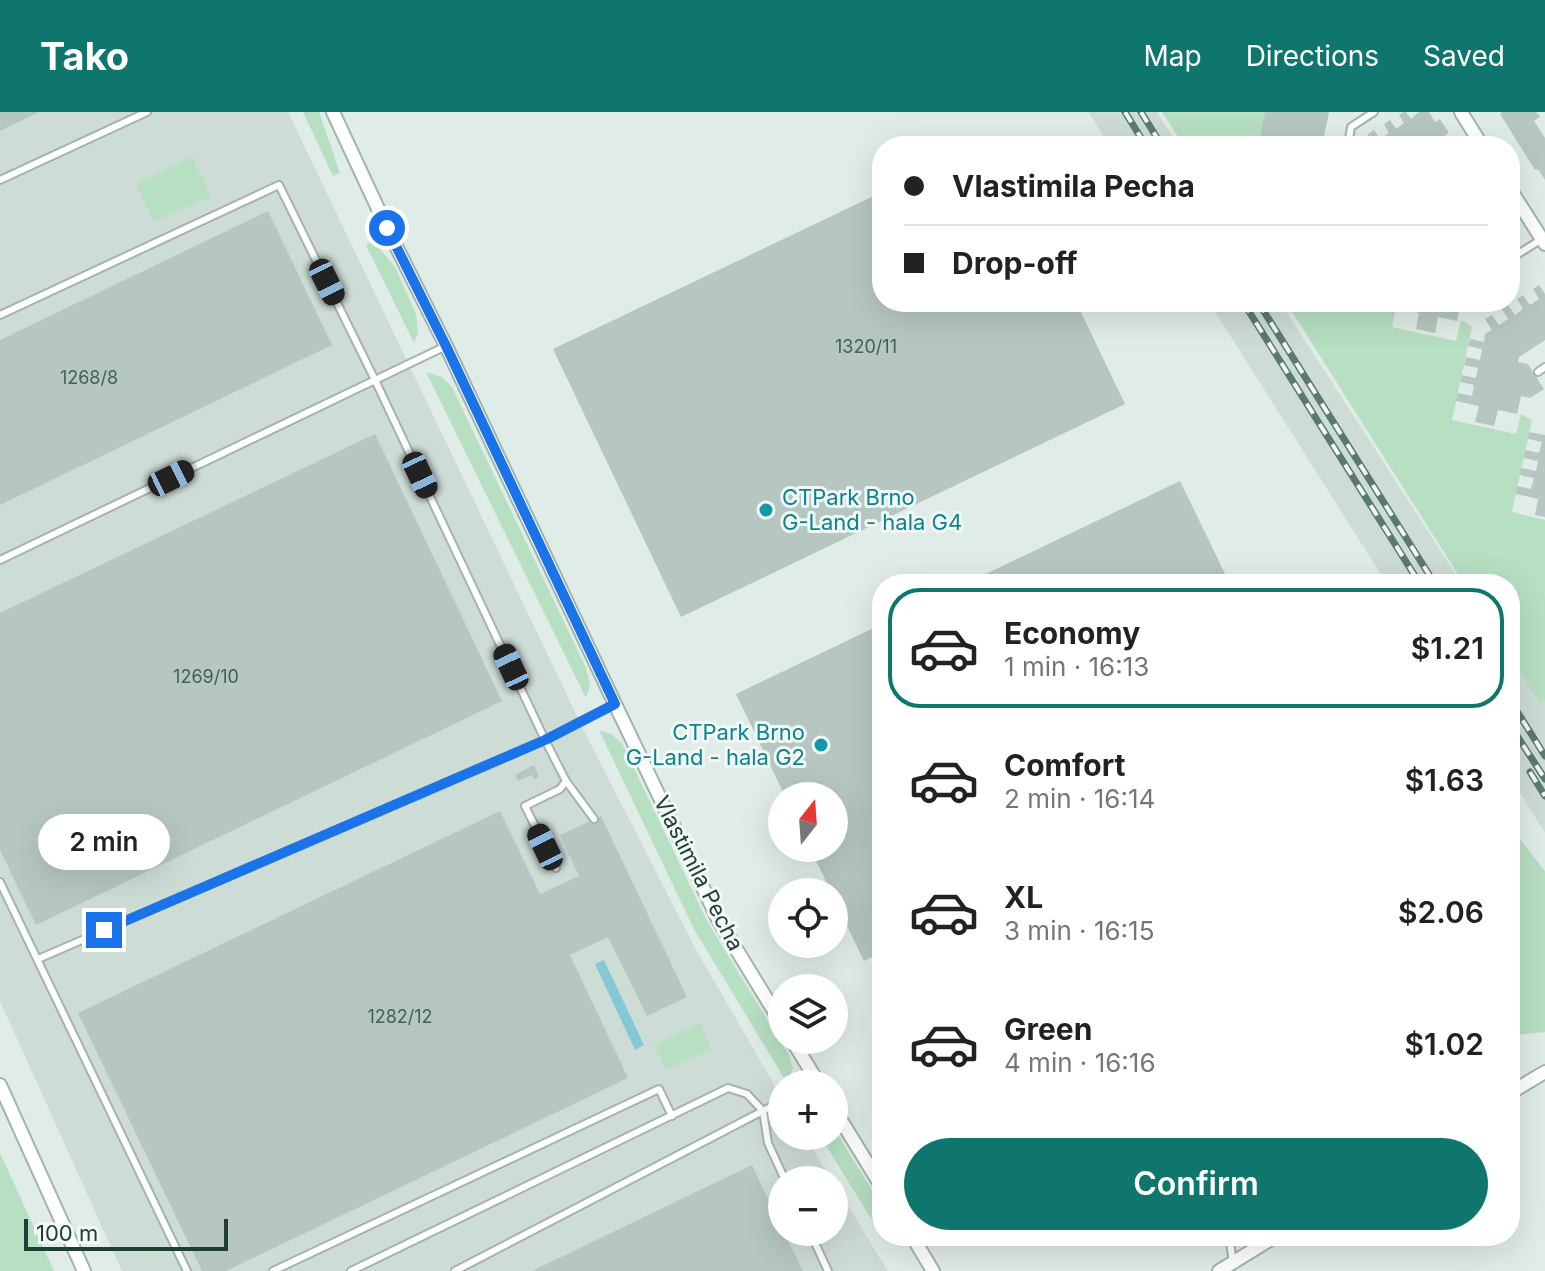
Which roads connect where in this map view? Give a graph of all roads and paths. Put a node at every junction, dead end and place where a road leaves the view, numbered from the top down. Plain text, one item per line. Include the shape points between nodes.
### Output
1 (147, 112) edge
2 (333, 112) edge
3 (1374, 112) edge
4 (1461, 112) edge
5 (1350, 136) edge
6 (1475, 136) edge
7 (0, 180) edge
8 (1520, 205) edge
9 (1543, 242) edge
10 (1520, 254) edge
11 (0, 315) edge
12 (446, 346) junction
13 (375, 380) junction
14 (0, 560) edge
15 (615, 704) junction
16 (545, 740) junction
17 (566, 781) junction
18 (594, 819) dead end
19 (556, 868) dead end
20 (0, 882) edge
21 (38, 959) junction
22 (768, 1001) edge
23 (1541, 1074) edge
24 (0, 1085) edge
25 (1520, 1087) edge
26 (768, 1108) edge
27 (763, 1111) junction
28 (672, 1116) junction
29 (848, 1132) edge
30 (779, 1166) edge
31 (872, 1171) edge
32 (816, 1246) edge
33 (918, 1246) edge
34 (1230, 1246) edge
35 (1260, 1246) edge
36 (1233, 1263) junction
37 (84, 1271) edge
38 (187, 1271) edge
39 (273, 1271) edge
40 (351, 1271) edge
41 (455, 1271) edge
42 (828, 1271) edge
43 (933, 1271) edge
44 (1219, 1271) edge

1 - 7 lane
2 - 12 street, Vlastimila Pecha
3 - 5 lane via 1351,127
4 - 6 street
8 - 9 street
9 - 10 lane
11 - 13 lane via 279,185
12 - 13 lane
12 - 15 street, Vlastimila Pecha
13 - 14 lane
13 - 16 lane
15 - 16 lane
15 - 22 street, Vlastimila Pecha via 719,921
16 - 17 lane
16 - 21 lane
17 - 18 lane
17 - 19 lane via 525,806
20 - 21 lane
21 - 38 lane
23 - 25 street
24 - 37 street
26 - 27 lane
27 - 28 lane via 747,1094 728,1088
27 - 30 lane
27 - 41 lane
28 - 39 lane via 659,1089
28 - 40 lane
29 - 31 street
32 - 42 lane
33 - 43 street
34 - 36 lane
35 - 36 street
36 - 44 street

